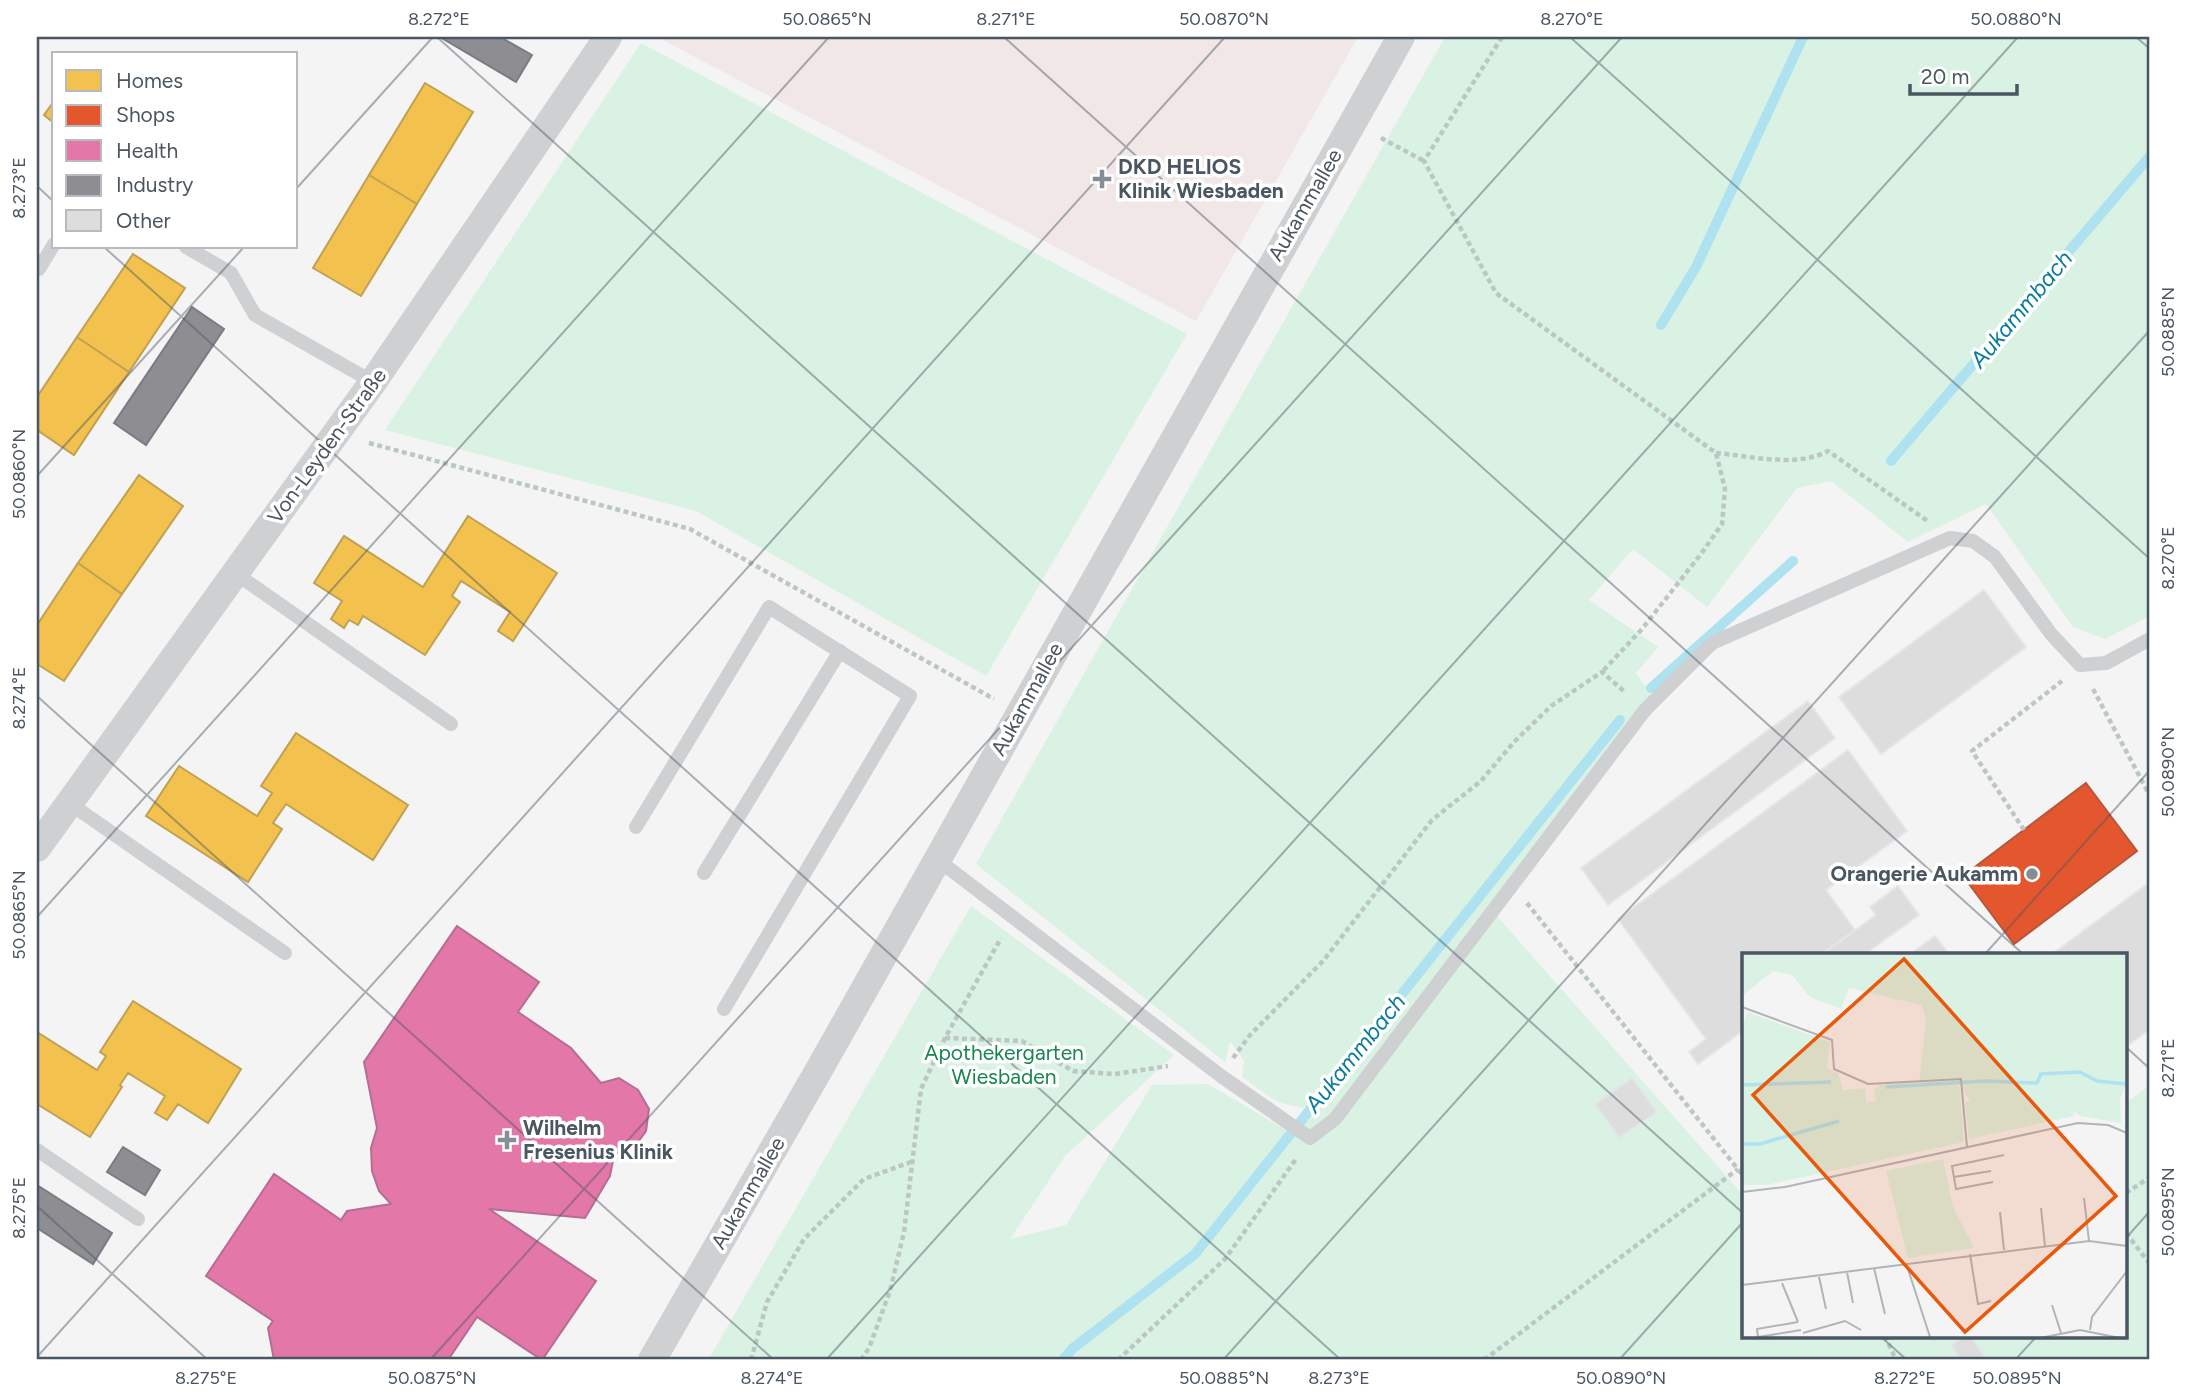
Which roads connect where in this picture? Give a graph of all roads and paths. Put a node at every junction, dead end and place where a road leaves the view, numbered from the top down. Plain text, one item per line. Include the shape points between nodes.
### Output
1 (608, 37) edge
2 (1401, 37) edge
3 (1502, 37) edge
4 (1353, 122) junction
5 (1424, 161) junction
6 (52, 247) edge
7 (188, 248) edge
8 (39, 269) dead end
9 (373, 382) junction
10 (335, 434) junction
11 (1716, 453) junction
12 (1950, 538) junction
13 (235, 573) junction
14 (2150, 639) edge
15 (840, 651) junction
16 (2080, 665) junction
17 (1602, 672) junction
18 (1645, 710) junction
19 (1019, 713) junction
20 (451, 724) dead end
21 (2150, 796) edge
22 (69, 803) junction
23 (636, 827) dead end
24 (2024, 830) dead end
25 (37, 848) edge
26 (938, 860) junction
27 (705, 873) dead end
28 (1512, 884) junction
29 (1014, 916) junction
30 (285, 953) dead end
31 (724, 1009) dead end
32 (945, 1038) junction
33 (1161, 1069) dead end
34 (1220, 1076) junction
35 (1310, 1138) junction
36 (37, 1150) edge
37 (911, 1162) junction
38 (1738, 1169) junction
39 (1742, 1174) edge
40 (2150, 1177) edge
41 (2128, 1193) edge
42 (138, 1219) dead end
43 (2128, 1236) edge
44 (2150, 1264) edge
45 (1886, 1338) edge
46 (652, 1360) edge
47 (751, 1360) edge
48 (861, 1360) edge
49 (1118, 1360) edge
50 (1484, 1360) edge
51 (1896, 1360) edge

1 - 9 street, Von-Leyden-Straße
2 - 4 street, Aukammallee
3 - 5 path
4 - 5 path
4 - 19 street, Aukammallee
5 - 11 path via 1496,293
6 - 8 lane
7 - 9 lane via 231,273 256,315
9 - 10 street, Von-Leyden-Straße
10 - 13 street, Von-Leyden-Straße
10 - 19 path via 690,529
11 - 12 path via 1786,460 1814,459 1828,452
11 - 17 path via 1725,489 1722,524 1642,629
12 - 16 lane via 1973,541 1995,557 2051,634
12 - 18 lane via 1712,643
13 - 20 lane
13 - 22 street, Von-Leyden-Straße
14 - 16 lane via 2106,663
15 - 23 lane via 769,607
15 - 27 lane
15 - 31 lane via 910,696
16 - 21 path
16 - 24 path via 1972,751
17 - 18 path
17 - 34 path via 1551,705 1481,780 1432,820 1322,961 1250,1035
18 - 28 lane
19 - 26 street, Aukammallee
22 - 25 street, Von-Leyden-Straße
22 - 30 lane
26 - 29 lane
26 - 46 street, Aukammallee
28 - 35 lane via 1335,1119
28 - 38 path
29 - 32 path
29 - 34 lane
32 - 33 path via 1022,1041 1073,1071 1115,1074
32 - 37 path via 921,1089
34 - 35 lane
35 - 49 path via 1225,1259
36 - 42 lane
37 - 47 path via 864,1179 804,1239 767,1303
37 - 48 path via 904,1231 890,1291
38 - 39 path
38 - 50 path
40 - 41 path
43 - 44 path
45 - 51 path

